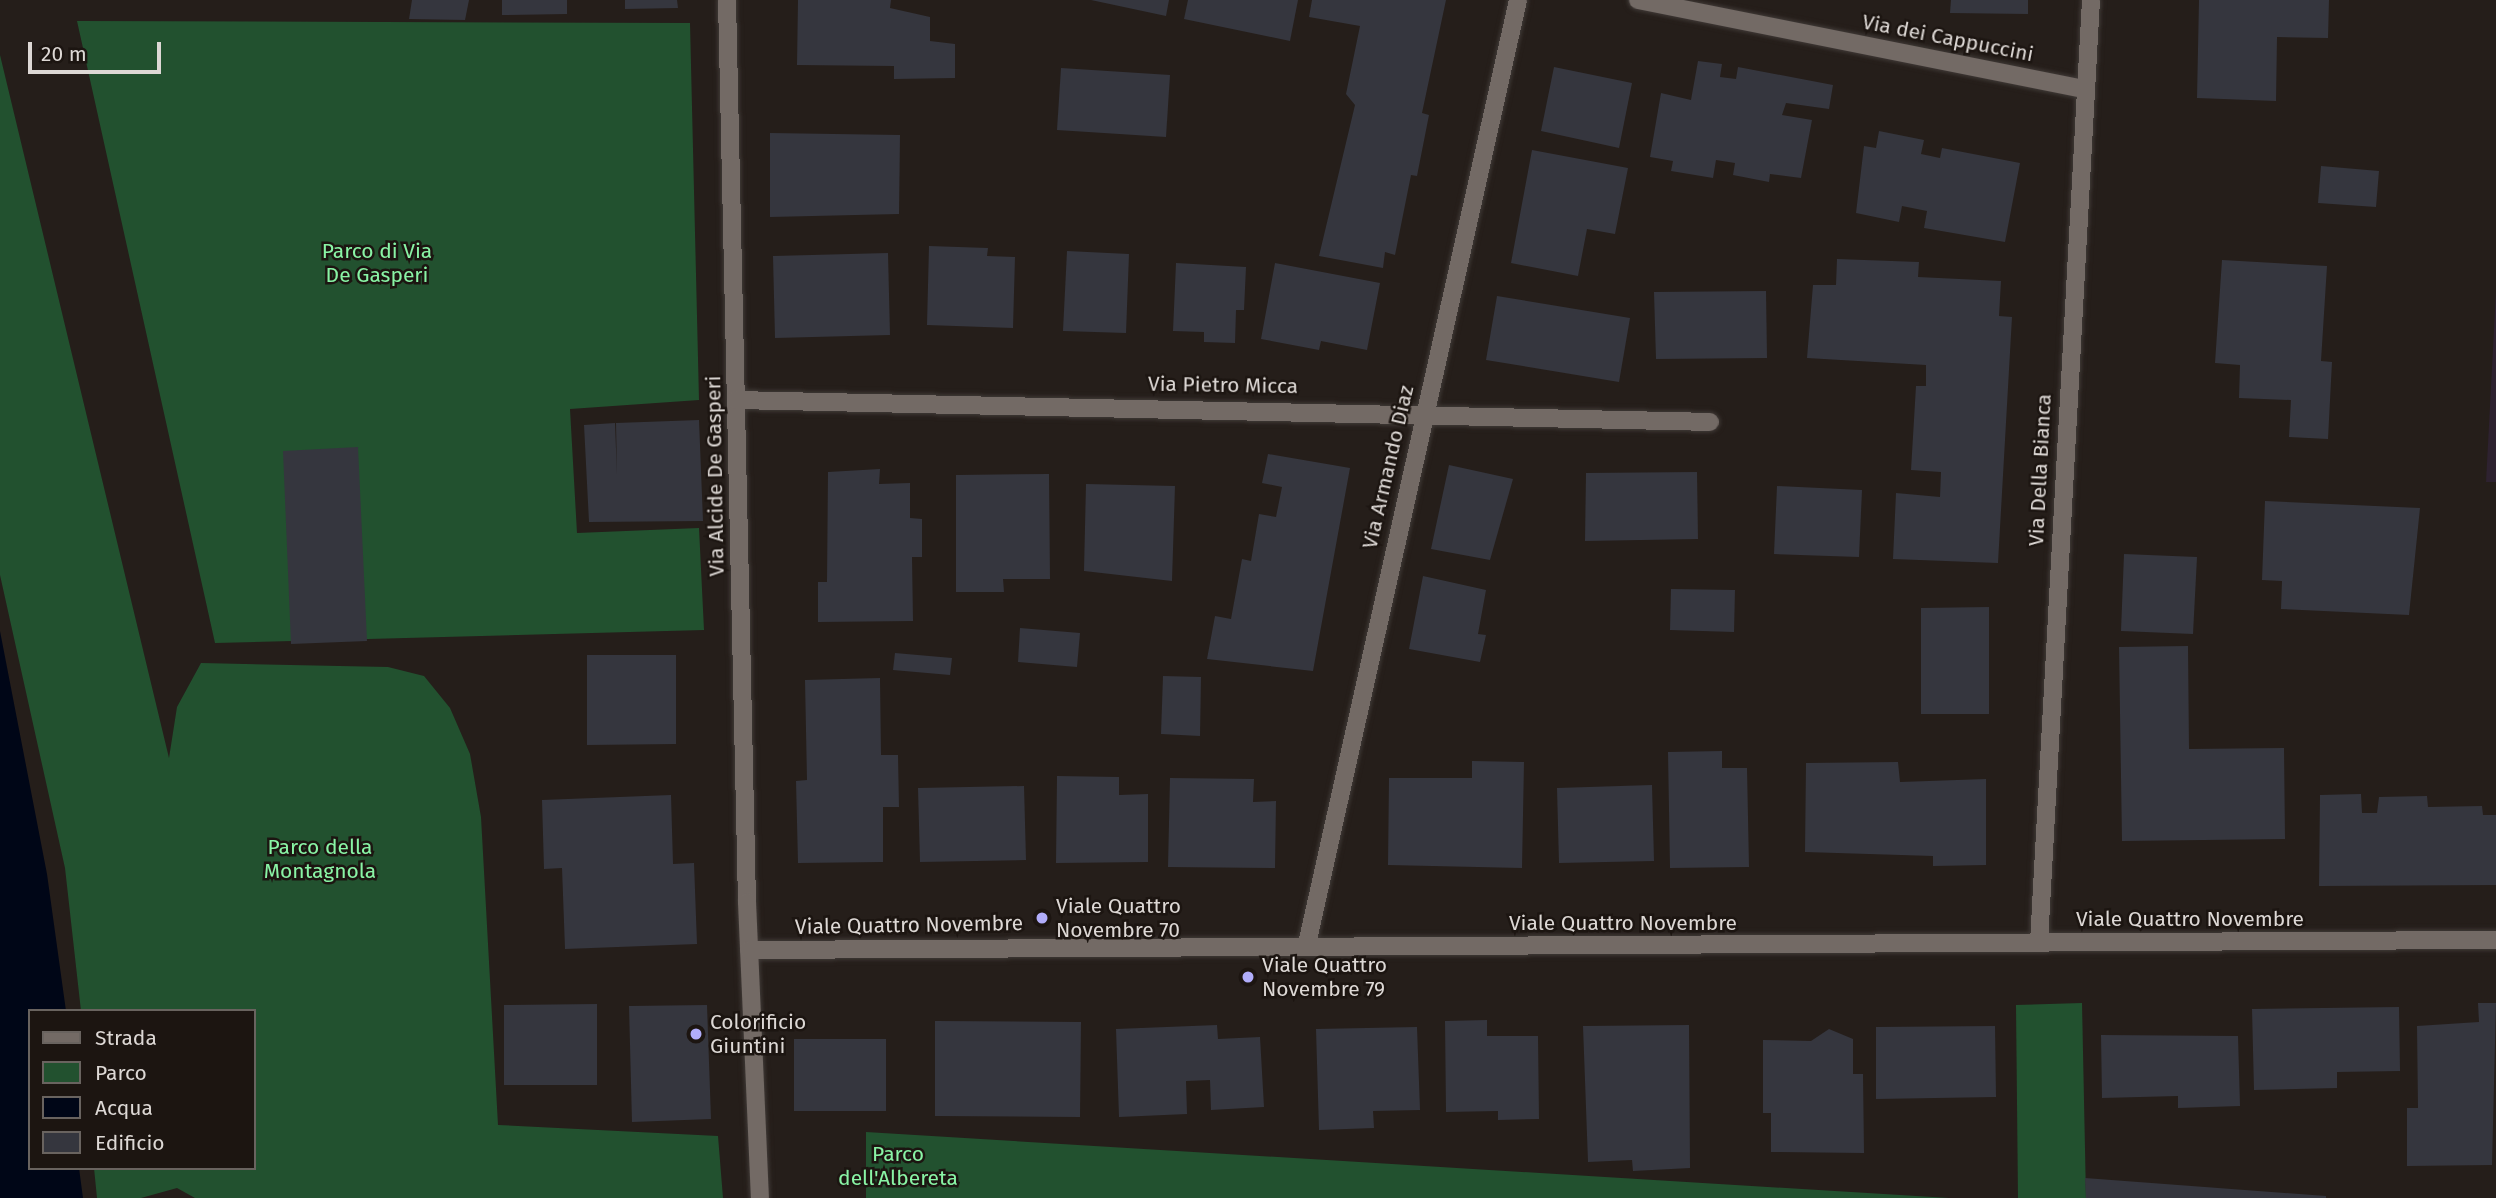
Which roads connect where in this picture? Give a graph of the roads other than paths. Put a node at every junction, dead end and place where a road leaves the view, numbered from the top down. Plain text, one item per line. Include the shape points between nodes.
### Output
1 (727, 0) edge
2 (1518, 0) edge
3 (1638, 0) edge
4 (2091, 0) edge
5 (2084, 89) junction
6 (736, 400) junction
7 (1423, 412) junction
8 (1710, 422) dead end
9 (2496, 940) edge
10 (2039, 942) junction
11 (1307, 944) junction
12 (749, 950) junction
13 (760, 1198) edge

1 - 6 street, Via Alcide De Gasperi
2 - 7 street, Via Armando Diaz
3 - 5 street, Via dei Cappuccini
4 - 5 street, Via Della Bianca
5 - 10 street, Via Della Bianca
6 - 7 street, Via Pietro Micca
6 - 12 street, Via Alcide De Gasperi
7 - 8 street, Via Pietro Micca
7 - 11 street, Via Armando Diaz
9 - 10 street, Viale Quattro Novembre
10 - 11 street, Viale Quattro Novembre
11 - 12 street, Viale Quattro Novembre
12 - 13 street, Via Alcide De Gasperi

